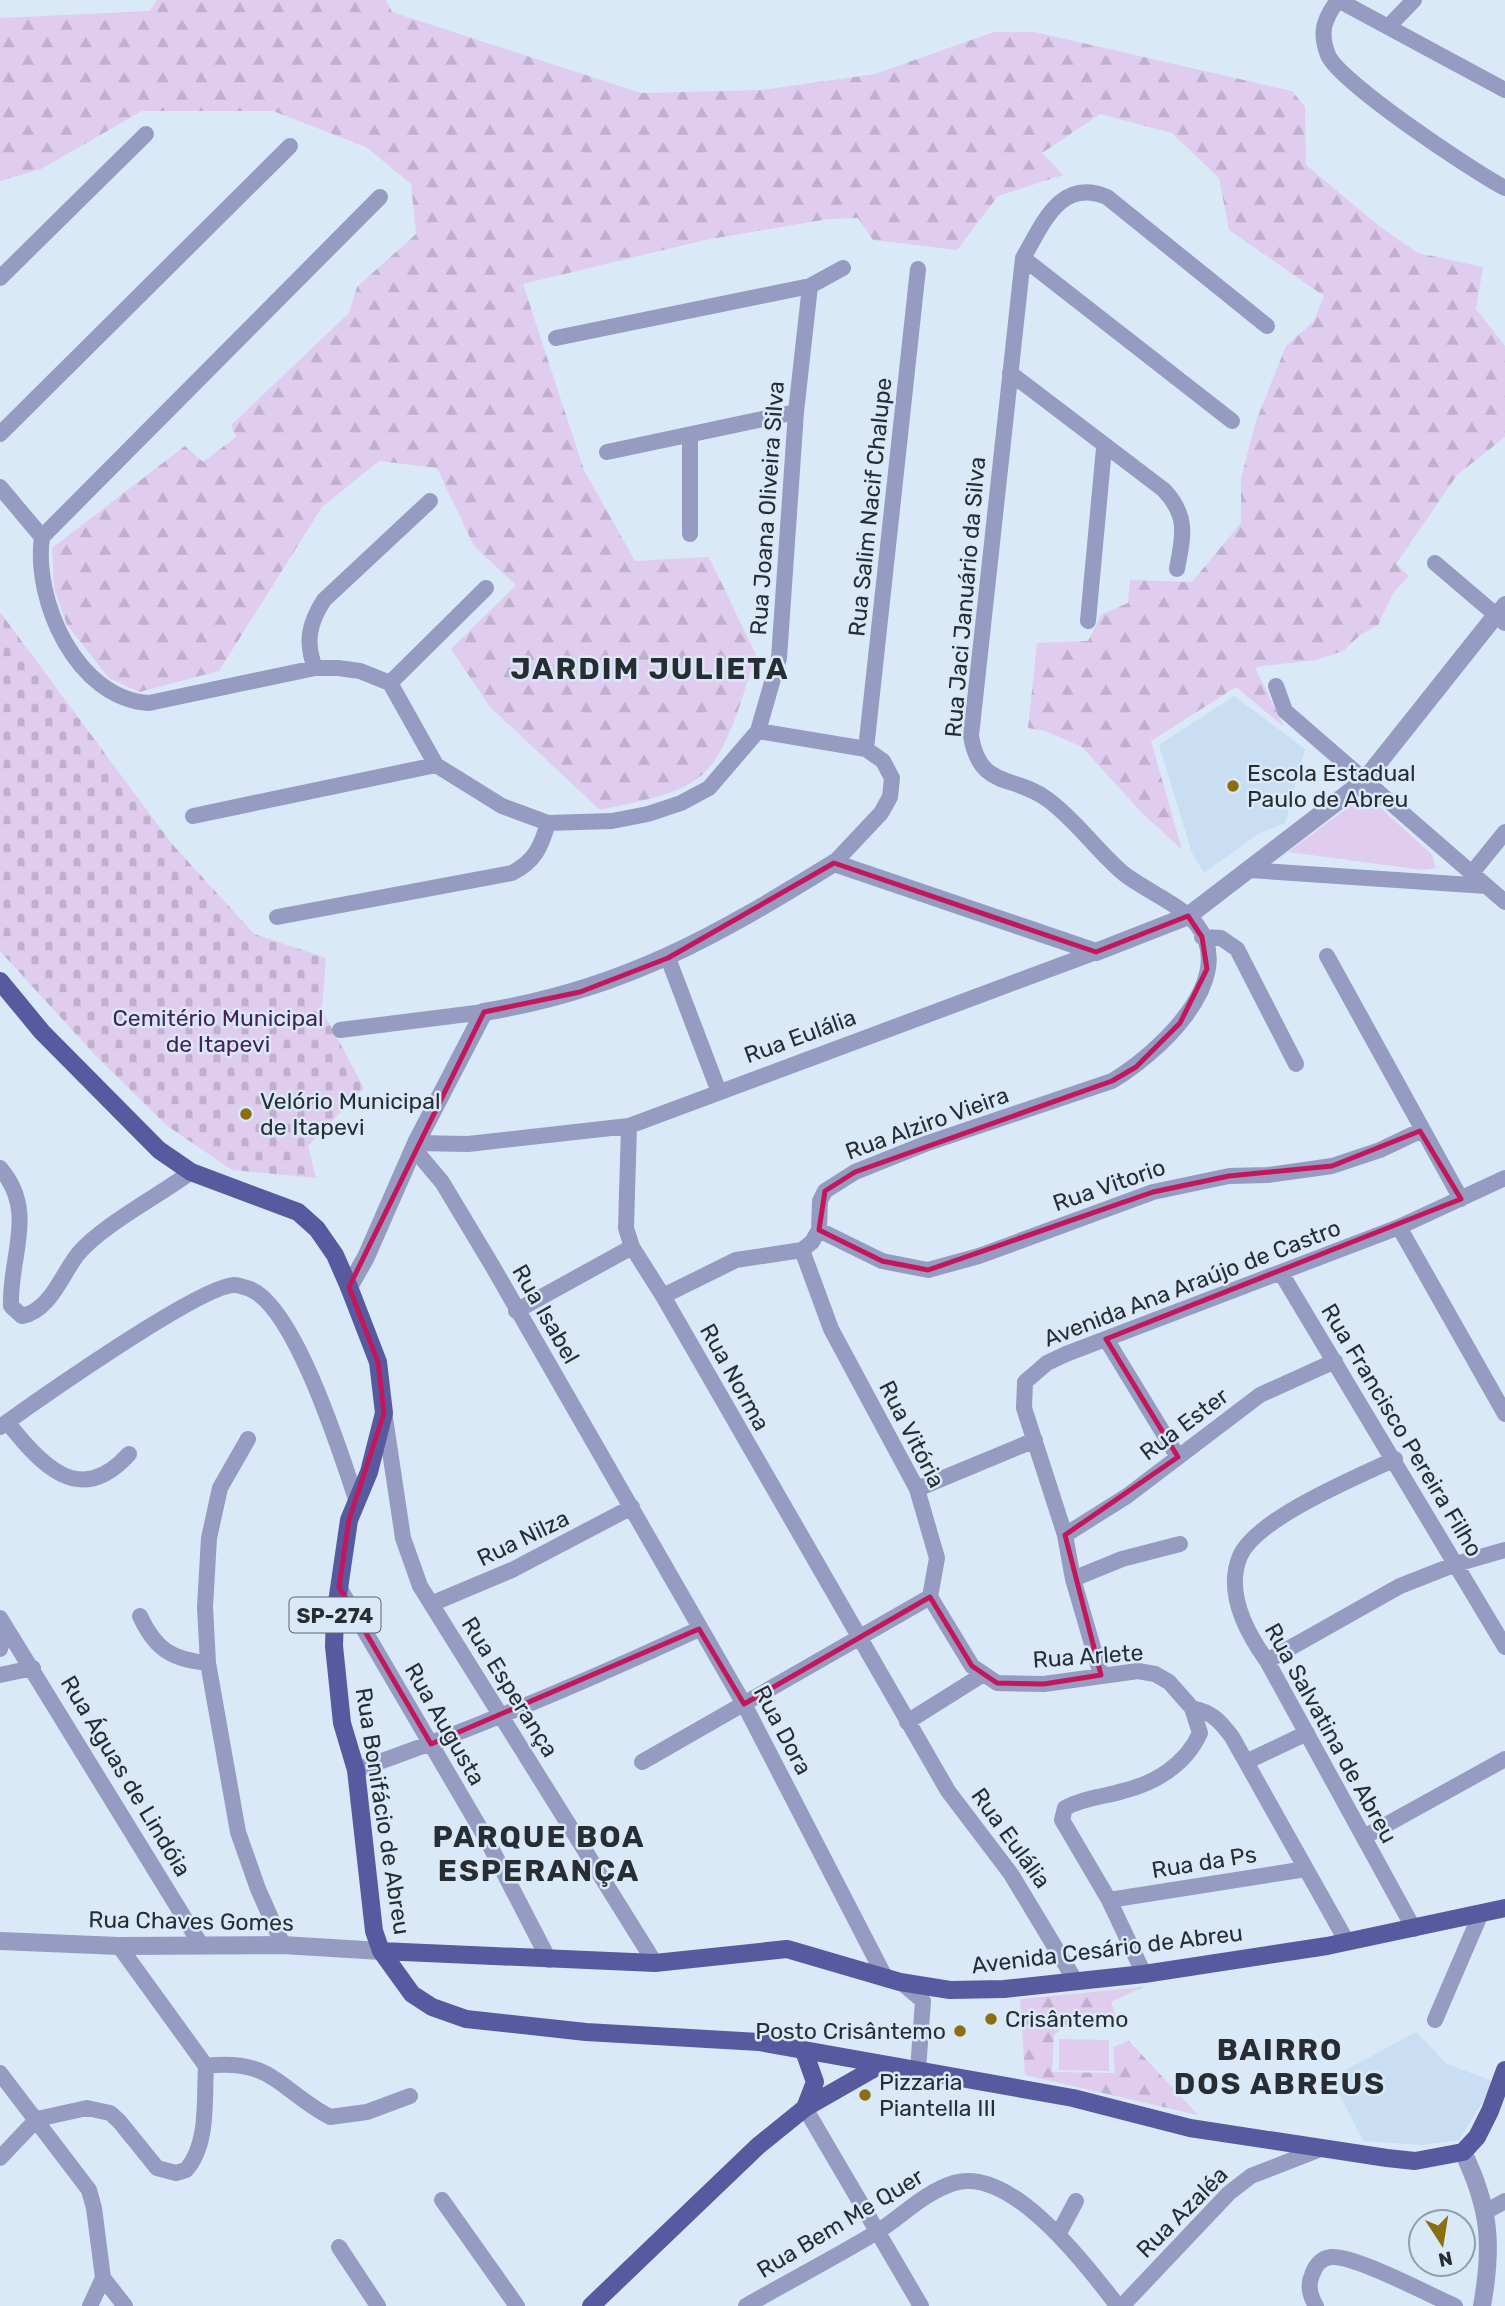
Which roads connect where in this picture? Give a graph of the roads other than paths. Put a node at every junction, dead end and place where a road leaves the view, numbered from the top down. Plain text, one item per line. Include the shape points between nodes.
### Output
1 (1338, 0) edge
2 (1414, 0) edge
3 (1388, 27) junction
4 (1505, 90) edge
5 (146, 134) dead end
6 (290, 146) dead end
7 (1505, 188) edge
8 (380, 197) dead end
9 (1023, 258) junction
10 (843, 268) dead end
11 (918, 269) dead end
12 (0, 278) edge
13 (810, 286) junction
14 (1267, 326) dead end
15 (556, 338) dead end
16 (1010, 373) junction
17 (796, 412) junction
18 (1232, 421) dead end
19 (0, 434) edge
20 (690, 436) junction
21 (1104, 448) junction
22 (607, 452) dead end
23 (0, 487) edge
24 (430, 501) dead end
25 (690, 534) dead end
26 (42, 537) junction
27 (1435, 563) dead end
28 (1177, 569) dead end
29 (486, 588) dead end
30 (1502, 614) edge
31 (1088, 621) dead end
32 (315, 668) junction
33 (390, 683) junction
34 (1276, 686) dead end
35 (758, 731) junction
36 (866, 749) junction
37 (436, 765) junction
38 (1364, 781) junction
39 (193, 816) dead end
40 (548, 824) junction
41 (1505, 832) edge
42 (834, 863) junction
43 (1249, 870) junction
44 (1471, 874) junction
45 (1486, 887) junction
46 (1505, 902) edge
47 (1188, 916) junction
48 (277, 917) dead end
49 (1202, 937) junction
50 (1096, 952) junction
51 (1327, 956) dead end
52 (668, 958) junction
53 (0, 981) edge
54 (484, 1012) junction
55 (340, 1030) dead end
56 (1296, 1064) dead end
57 (719, 1092) junction
58 (629, 1126) junction
59 (1420, 1131) junction
60 (415, 1146) junction
61 (0, 1168) edge
62 (191, 1172) junction
63 (1505, 1178) edge
64 (1461, 1199) junction
65 (1399, 1227) junction
66 (819, 1230) junction
67 (632, 1247) junction
68 (802, 1250) junction
69 (1281, 1273) junction
70 (349, 1287) junction
71 (663, 1296) junction
72 (516, 1311) junction
73 (1106, 1339) junction
74 (1335, 1361) junction
75 (384, 1413) junction
76 (1505, 1414) edge
77 (4, 1424) edge
78 (248, 1438) dead end
79 (1035, 1440) junction
80 (129, 1454) dead end
81 (1178, 1457) junction
82 (1395, 1459) junction
83 (917, 1489) junction
84 (356, 1499) junction
85 (632, 1507) junction
86 (1065, 1535) junction
87 (1180, 1544) dead end
88 (1505, 1550) edge
89 (1456, 1564) junction
90 (1073, 1579) junction
91 (339, 1587) junction
92 (930, 1597) junction
93 (431, 1604) junction
94 (140, 1616) dead end
95 (3, 1623) edge
96 (699, 1629) junction
97 (858, 1637) junction
98 (1505, 1647) edge
99 (0, 1649) edge
100 (1267, 1661) junction
101 (208, 1663) junction
102 (33, 1668) junction
103 (0, 1675) edge
104 (982, 1675) junction
105 (1101, 1675) junction
106 (744, 1704) junction
107 (1192, 1709) junction
108 (502, 1715) junction
109 (907, 1722) junction
110 (1307, 1733) junction
111 (431, 1744) junction
112 (1505, 1759) edge
113 (642, 1762) dead end
114 (1246, 1762) junction
115 (356, 1770) junction
116 (1364, 1837) junction
117 (1306, 1868) junction
118 (1109, 1900) junction
119 (1505, 1908) edge
120 (1481, 1913) junction
121 (1414, 1929) junction
122 (0, 1941) edge
123 (1347, 1942) junction
124 (201, 1945) junction
125 (283, 1945) junction
126 (119, 1946) junction
127 (381, 1951) junction
128 (549, 1960) junction
129 (655, 1963) junction
130 (1144, 1974) junction
131 (893, 1980) junction
132 (1076, 1982) junction
133 (950, 1990) junction
134 (923, 2001) junction
135 (1435, 2020) dead end
136 (804, 2051) junction
137 (882, 2064) junction
138 (206, 2066) junction
139 (918, 2070) junction
140 (1505, 2070) edge
141 (0, 2073) edge
142 (410, 2096) dead end
143 (805, 2108) junction
144 (37, 2119) junction
145 (1323, 2148) junction
146 (1463, 2152) junction
147 (0, 2158) edge
148 (442, 2200) dead end
149 (1505, 2201) edge
150 (1076, 2202) dead end
151 (1487, 2211) junction
152 (877, 2231) junction
153 (1059, 2233) junction
154 (339, 2247) dead end
155 (103, 2278) junction
156 (767, 2301) edge
157 (1314, 2302) edge
158 (90, 2306) edge
159 (125, 2306) edge
160 (378, 2306) edge
161 (517, 2306) edge
162 (591, 2306) edge
163 (746, 2306) edge
164 (921, 2306) edge
165 (1120, 2306) edge
166 (1455, 2306) edge
167 (1482, 2306) edge

1 - 3 street
1 - 7 street via 1324,19 1323,32 1336,69
2 - 3 street
3 - 4 street
5 - 12 street
6 - 19 street
8 - 26 street
9 - 14 street via 1060,201 1072,192 1089,190 1107,197
9 - 16 street, Rua Jaci Januário da Silva
9 - 18 street
10 - 13 street
11 - 36 street, Rua Salim Nacif Chalupe
13 - 15 street
13 - 17 street, Rua Joana Oliveira Silva
16 - 21 street
16 - 47 street, Rua Jaci Januário da Silva via 973,751 977,762 990,773 1045,797 1138,885
17 - 20 street
17 - 35 street, Rua Joana Oliveira Silva via 779,658
20 - 22 street
20 - 25 street
21 - 28 street via 1176,503 1182,519
21 - 31 street
23 - 26 street
24 - 32 street via 324,600 309,633 308,651
26 - 32 street via 41,582 51,615 83,665 117,696 131,702 173,700
27 - 30 street
29 - 33 street
30 - 38 street, Rua Eulália
32 - 33 street via 360,671
33 - 37 street
34 - 38 street via 1285,711
35 - 36 street
35 - 40 street via 709,788 681,803 612,821
36 - 42 street via 883,761 892,778 890,797
37 - 39 street
37 - 40 street via 502,806
38 - 43 street, Rua Eulália
38 - 44 street
40 - 48 street via 540,850 512,873
41 - 44 street
42 - 50 street
42 - 52 street
43 - 45 street
43 - 47 street, Rua Eulália
44 - 45 street
45 - 46 street
47 - 49 street
47 - 50 street, Rua Eulália
49 - 56 street via 1221,938 1237,949
49 - 66 street, Rua Alziro Vieira via 1207,969 1196,1000 1136,1067 1112,1082 855,1172 825,1191
50 - 57 street, Rua Eulália
51 - 59 street
52 - 54 street via 580,992
52 - 57 street
53 - 62 main road, SP-274 via 42,1032 126,1118 159,1150
54 - 55 street
54 - 60 street
57 - 58 street, Rua Eulália
58 - 60 street, Rua Eulália
58 - 67 street, Rua Norma via 624,1208
59 - 64 street
59 - 66 street, Rua Vitorio via 1332,1166 1229,1176 1153,1192 928,1270 882,1261
60 - 70 street
60 - 72 street, Rua Isabel via 442,1182
61 - 62 street via 19,1201 11,1306 22,1316 39,1308 80,1252
62 - 70 main road, SP-274 via 298,1212 335,1255
63 - 64 street, Avenida Ana Araújo de Castro
64 - 65 street, Avenida Ana Araújo de Castro
65 - 69 street, Avenida Ana Araújo de Castro
65 - 76 street
66 - 68 street
67 - 71 street, Rua Norma
67 - 72 street
68 - 71 street via 736,1260
68 - 83 street, Rua Vitória via 831,1329
69 - 73 street, Avenida Ana Araújo de Castro
69 - 74 street, Rua Francisco Pereira Filho
70 - 75 main road, Rua Bonifácio de Abreu / SP-274 via 378,1362
71 - 97 street, Rua Norma
72 - 85 street, Rua Isabel
73 - 79 street, Avenida Ana Araújo de Castro via 1048,1363 1025,1382 1024,1408
73 - 81 street
74 - 81 street, Rua Ester via 1260,1395
74 - 82 street, Rua Francisco Pereira Filho
75 - 84 main road, Rua Bonifácio de Abreu / SP-274 via 369,1472
75 - 93 street, Rua Esperança via 403,1538 409,1562
77 - 80 street via 48,1469 64,1477 94,1478
77 - 84 street via 183,1306 234,1285 253,1290 267,1303 296,1348 324,1407
78 - 101 street via 220,1488 209,1538
79 - 83 street
79 - 86 street, Avenida Ana Araújo de Castro
81 - 86 street, Rua Ester
82 - 89 street, Rua Francisco Pereira Filho
82 - 100 street, Rua Salvatina de Abreu via 1283,1516 1241,1552 1235,1572 1240,1612
83 - 92 street, Rua Vitória via 937,1558
84 - 91 main road, Rua Bonifácio de Abreu / SP-274
85 - 93 street, Rua Nilza via 512,1570
85 - 96 street, Rua Dora
86 - 90 street, Avenida Ana Araújo de Castro
87 - 90 street via 1122,1559
88 - 89 street
89 - 98 street, Rua Francisco Pereira Filho
89 - 100 street via 1377,1598
90 - 105 street, Avenida Ana Araújo de Castro
91 - 111 street, Rua Augusta
91 - 115 main road, Rua Bonifácio de Abreu / SP-274 via 337,1679 342,1723
92 - 97 street
92 - 104 street via 957,1644
93 - 108 street, Rua Esperança
94 - 101 street via 157,1646 169,1655
95 - 99 street
95 - 102 street, Rua Águas de Lindóia
96 - 106 street, Rua Dora
96 - 108 street
97 - 106 street
97 - 109 street, Rua Norma
100 - 110 street, Rua Salvatina de Abreu
101 - 125 street via 238,1832
102 - 103 street, Rua Águas de Lindóia
102 - 124 street, Rua Águas de Lindóia
104 - 105 street, Rua Arlete via 997,1683 1044,1684
104 - 109 street
105 - 107 street, Rua Arlete via 1155,1674 1169,1682
106 - 113 street
106 - 131 street, Rua Dora
107 - 114 street via 1206,1711 1220,1721
107 - 118 street via 1200,1733 1185,1759 1125,1791 1065,1808 1062,1820
108 - 111 street
108 - 129 street, Rua Esperança
109 - 132 street, Rua Eulália via 948,1791 1011,1874
110 - 114 street
110 - 116 street, Rua Salvatina de Abreu
111 - 115 street
111 - 128 street, Rua Augusta via 488,1840
112 - 116 street
114 - 117 street
115 - 127 main road, Rua Bonifácio de Abreu / SP-274 via 374,1931
116 - 121 street, Rua Salvatina de Abreu
117 - 118 street, Rua da Ps
117 - 123 street
118 - 130 street
119 - 120 main road, Avenida Cesário de Abreu
120 - 121 main road, Avenida Cesário de Abreu
120 - 135 street
121 - 123 main road, Avenida Cesário de Abreu
122 - 126 street, Rua Chaves Gomes
123 - 130 main road, Avenida Cesário de Abreu
124 - 125 street, Rua Chaves Gomes
124 - 126 street, Rua Chaves Gomes
125 - 127 street, Rua Chaves Gomes
126 - 138 street
127 - 128 main road, Avenida Cesário de Abreu
127 - 136 main road, Rua Bonifácio de Abreu / SP-274 via 412,1993 432,2007 466,2019 586,2032 759,2042
128 - 129 main road, Avenida Cesário de Abreu
129 - 131 main road, Avenida Cesário de Abreu via 787,1949
130 - 132 main road, Avenida Cesário de Abreu
131 - 133 main road, Avenida Cesário de Abreu
131 - 134 street
132 - 133 main road, Avenida Cesário de Abreu
133 - 134 street
134 - 139 street
136 - 137 main road, Rua Bonifácio de Abreu / SP-274
136 - 143 main road via 815,2082
137 - 139 main road, SP-274
137 - 143 main road
138 - 142 street via 232,2063 255,2067 330,2117 367,2112
138 - 144 street via 200,2142 186,2170 176,2173 157,2168 119,2121 98,2109 70,2109
139 - 145 main road, SP-274 via 1073,2098 1190,2128
140 - 146 main road via 1486,2120
141 - 144 street
143 - 152 street
143 - 162 main road via 758,2146
144 - 147 street
144 - 155 street via 89,2190
145 - 146 main road, SP-274 via 1415,2161
145 - 165 street, Rua Azaléa via 1251,2176 1229,2193
146 - 151 street
148 - 161 street
149 - 151 street
150 - 153 street
151 - 167 street via 1490,2239
152 - 153 street, Rua Bem Me Quer via 939,2189 972,2182 1028,2207
152 - 156 street, Rua Bem Me Quer
152 - 164 street
153 - 165 street, Rua Bem Me Quer
154 - 160 street
155 - 158 street
155 - 159 street
156 - 163 street, Rua Bem Me Quer
157 - 166 street via 1309,2287 1314,2270 1333,2257

